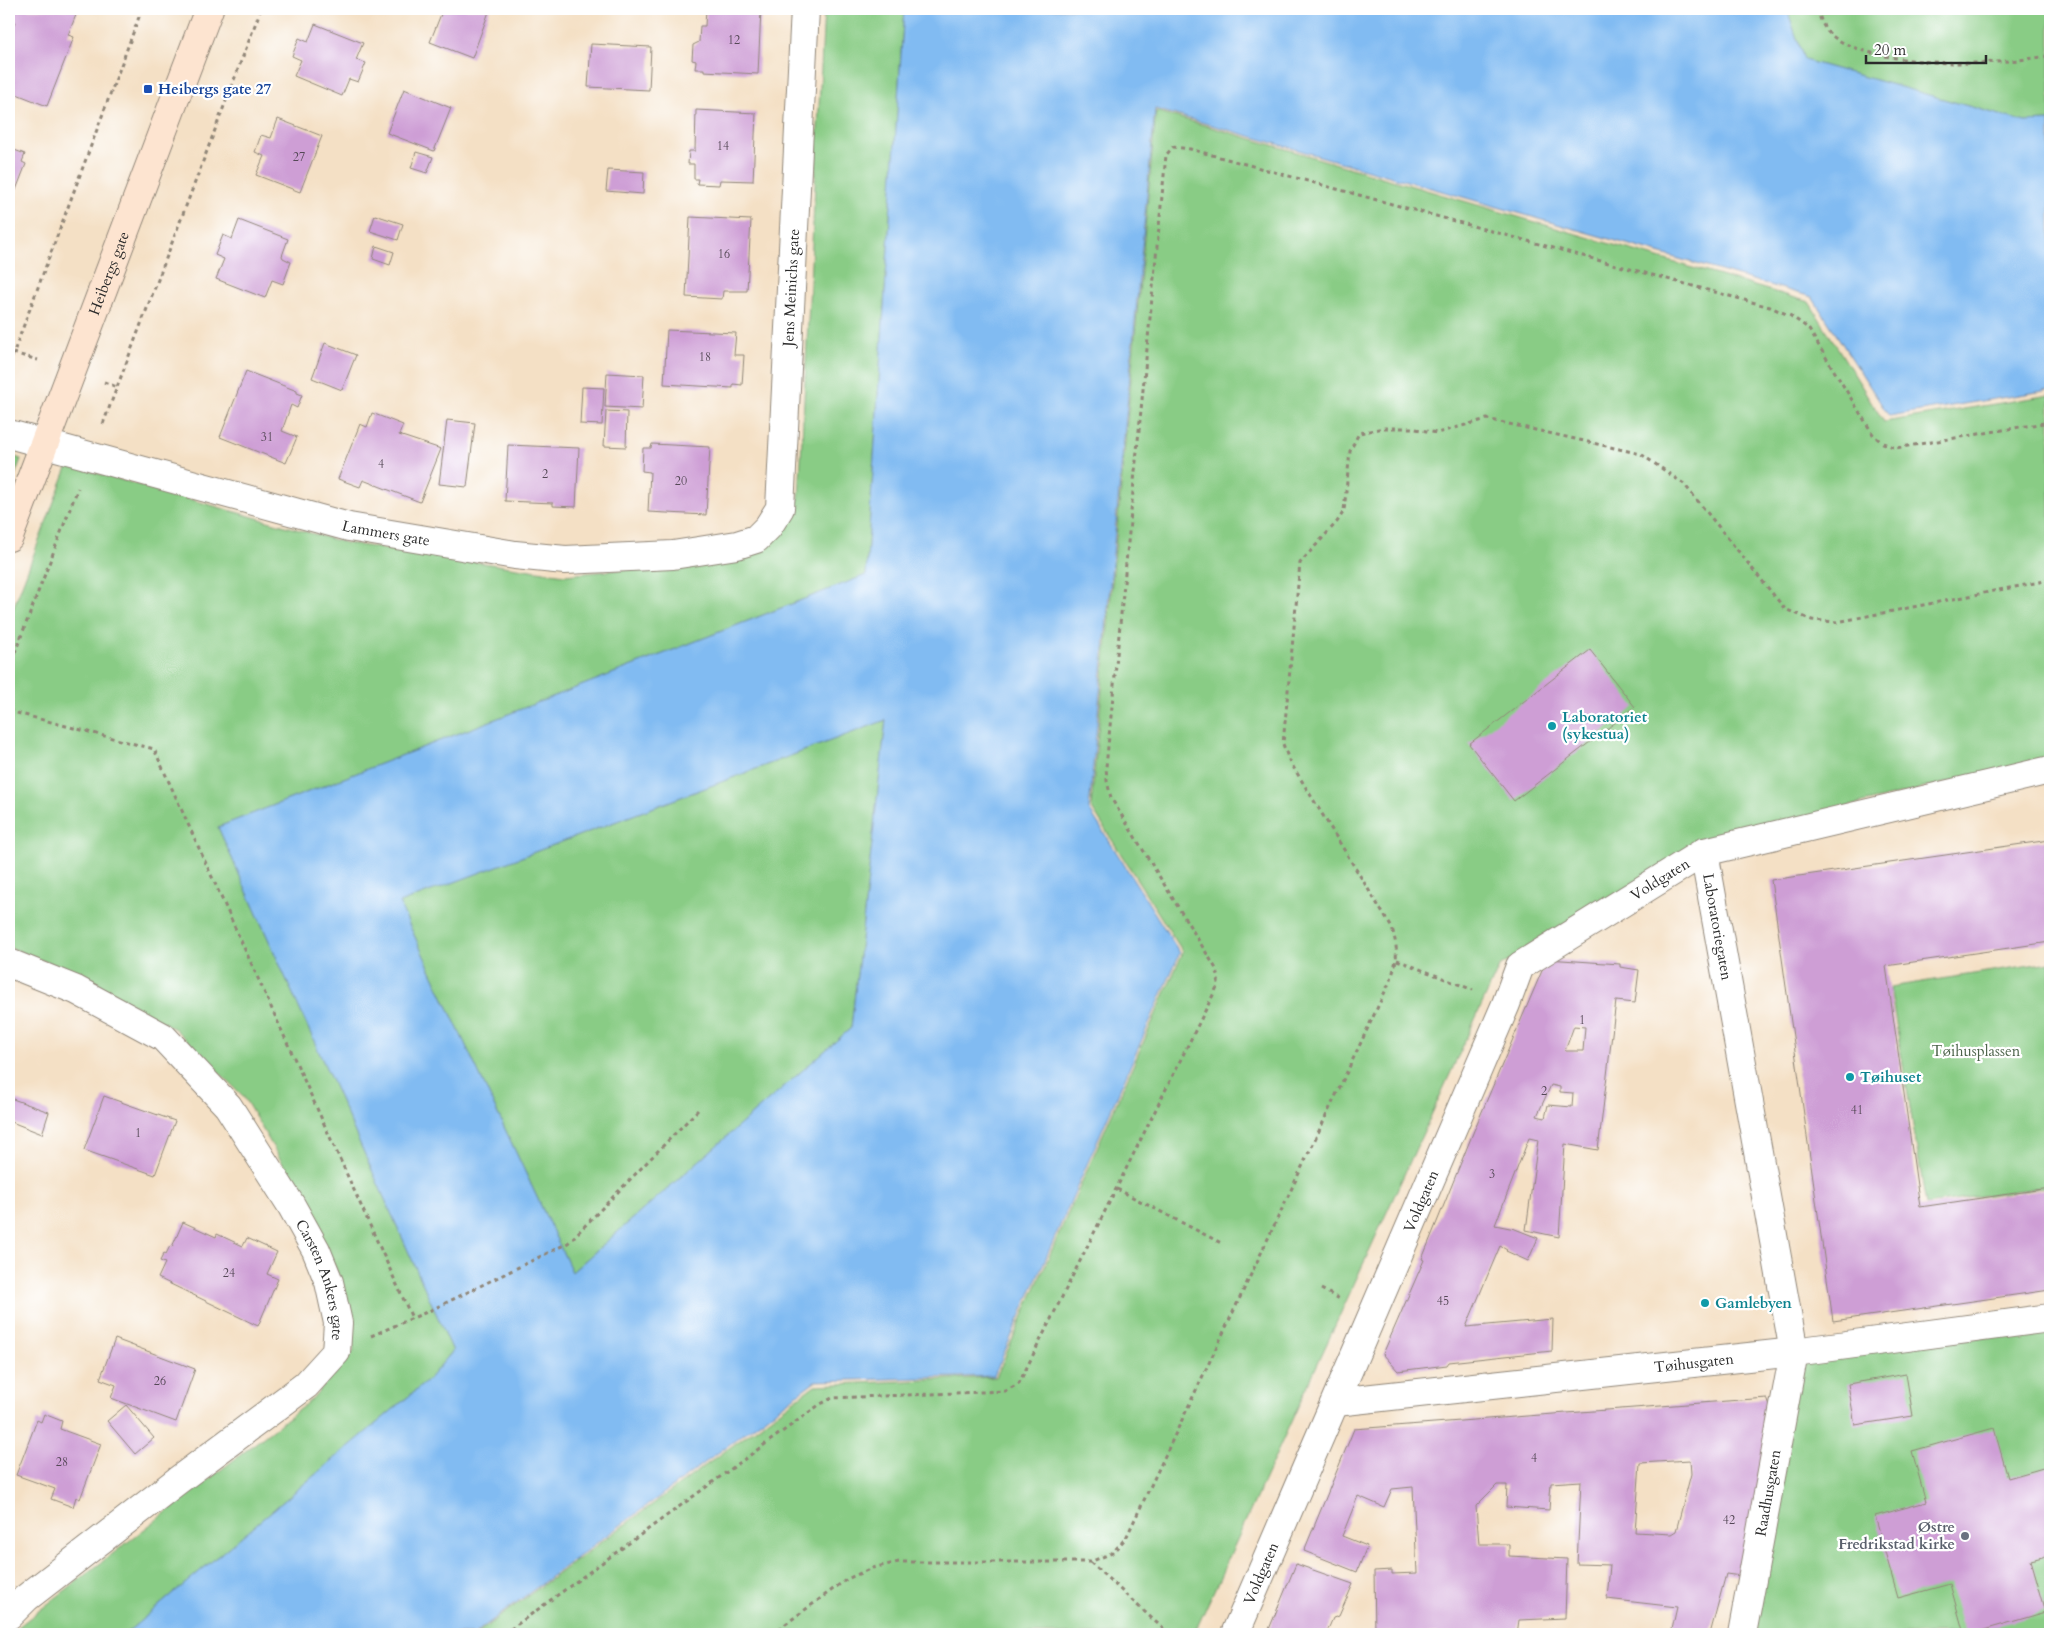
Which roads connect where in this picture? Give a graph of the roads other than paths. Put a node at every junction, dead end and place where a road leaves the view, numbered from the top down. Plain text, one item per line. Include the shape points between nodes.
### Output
1 (209, 9) edge
2 (805, 9) edge
3 (9, 434) edge
4 (44, 445) junction
5 (9, 537) edge
6 (737, 545) joint
7 (2050, 770) edge
8 (1704, 852) junction
9 (9, 964) edge
10 (2050, 1318) edge
11 (1794, 1352) junction
12 (1336, 1402) junction
13 (9, 1615) edge
14 (1235, 1634) edge
15 (1742, 1634) edge

1 - 4 street, Heibergs gate
2 - 6 street, Jens Meinichs gate via 780,508 756,539
3 - 4 street, Lammers gate
4 - 5 street, Heibergs gate
4 - 6 street, Lammers gate via 349,527 515,556 565,560 672,555
7 - 8 street, Laboratoriegaten
8 - 11 street, Laboratoriegaten
8 - 12 street, Voldgaten via 1520,966
9 - 13 street, Carsten Ankers gate via 76,990 163,1037 228,1106 316,1250 329,1282 338,1322 336,1352 306,1385 169,1487 26,1598
10 - 11 street, Tøihusgaten
11 - 12 street, Tøihusgaten
11 - 15 street, Raadhusgaten
12 - 14 street, Voldgaten

